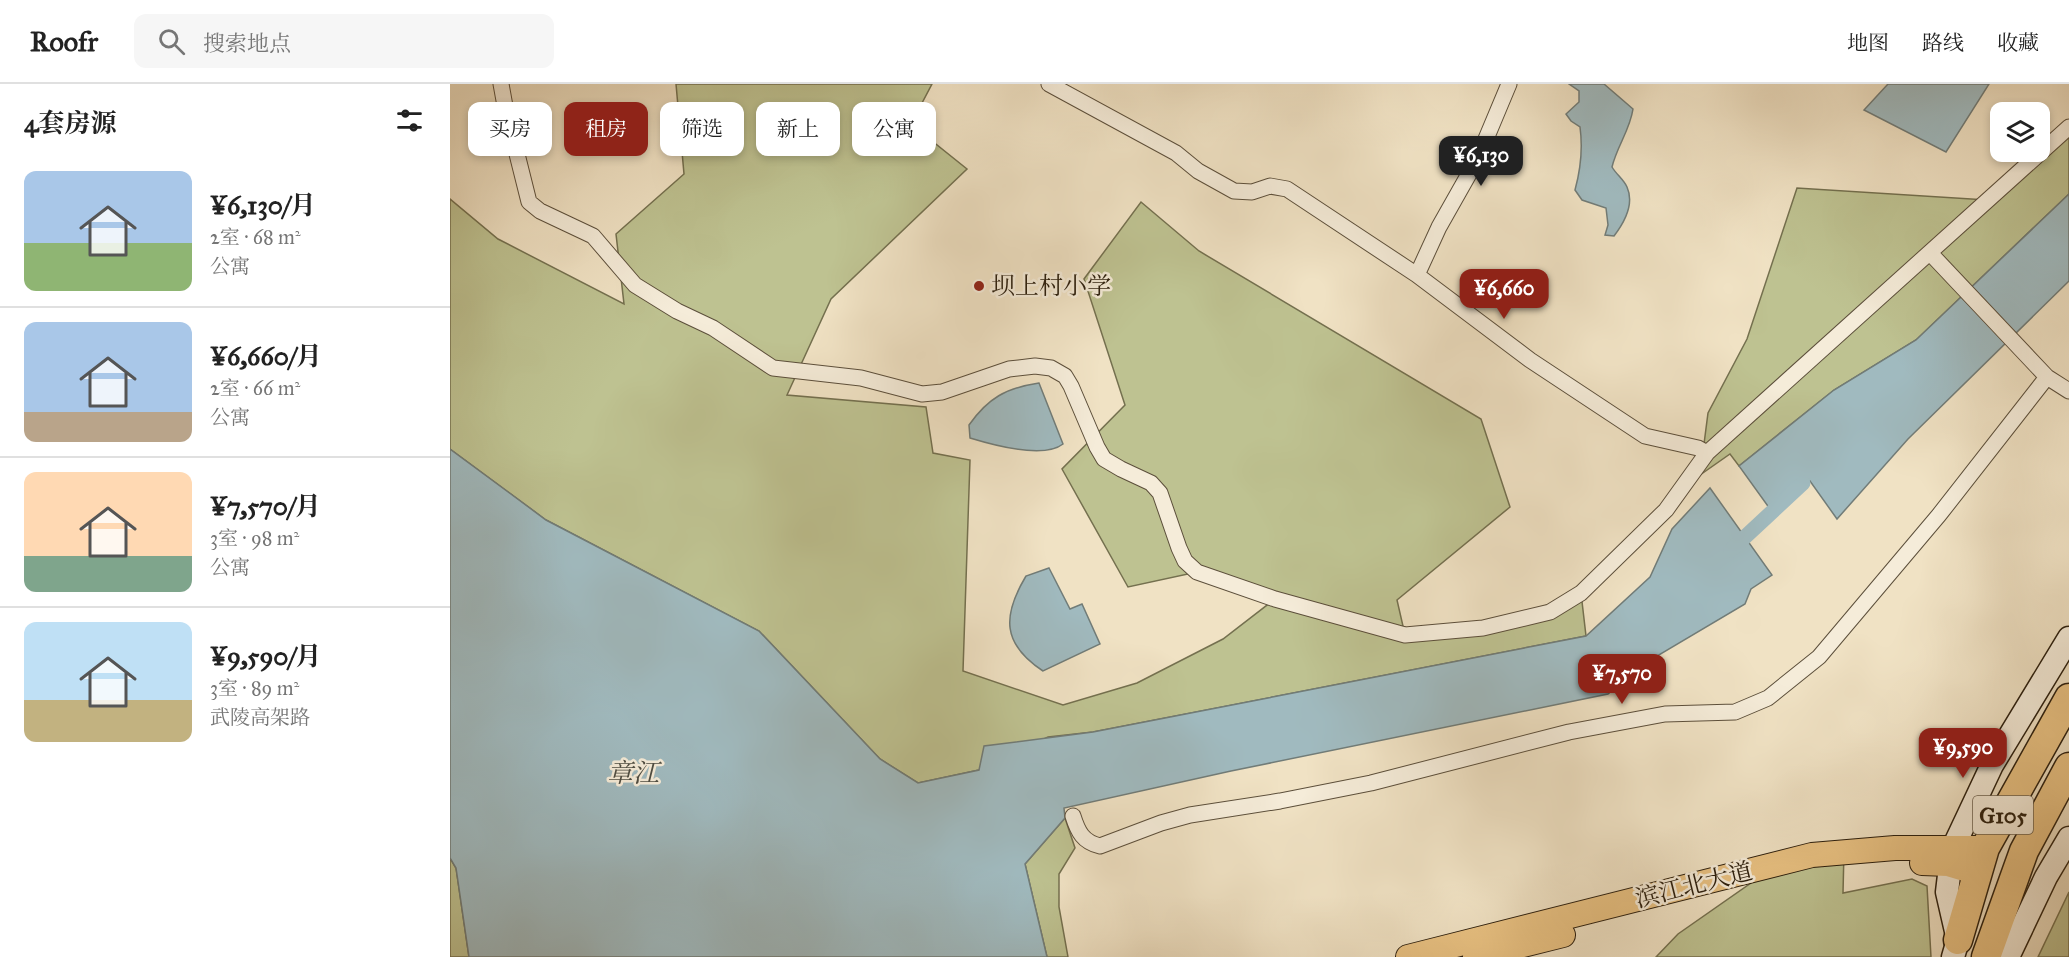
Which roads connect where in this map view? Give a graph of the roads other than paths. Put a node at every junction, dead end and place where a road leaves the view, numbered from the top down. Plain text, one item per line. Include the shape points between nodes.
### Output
1 (501, 84) edge
2 (1049, 84) edge
3 (1509, 84) edge
4 (2069, 128) edge
5 (1931, 255) junction
6 (1417, 275) junction
7 (2047, 376) junction
8 (2069, 391) edge
9 (1707, 453) junction
10 (2069, 638) edge
11 (2069, 698) edge
12 (2069, 725) edge
13 (2069, 767) edge
14 (2069, 791) edge
15 (1073, 816) dead end
16 (2069, 838) edge
17 (1950, 857) junction
18 (1981, 861) junction
19 (1957, 951) edge
20 (2001, 954) edge
21 (1408, 957) edge
22 (1475, 957) edge

1 - 9 street via 529,202 593,236 635,285 713,328 773,368 861,378 922,394 942,393 1009,369 1051,368 1065,376 1071,386 1104,459 1146,480 1160,494 1185,561 1197,572 1275,598 1406,635 1483,628 1550,612 1581,593 1666,510
2 - 6 street via 1176,153 1234,191 1252,192 1270,186 1287,189
3 - 6 street via 1478,158
4 - 5 street
5 - 7 street
5 - 9 street
6 - 9 street via 1530,360 1645,436
7 - 8 street
7 - 15 street via 1939,515 1819,657 1768,698 1735,712 1665,714 1569,732 1371,783 1190,815 1100,846 1090,844 1079,834
10 - 17 street via 1992,765
11 - 18 highway, G105
12 - 19 highway via 2004,844
13 - 20 highway via 2024,851
14 - 20 highway, G105 via 2025,885
16 - 20 street
17 - 18 main road, 滨江北大道
17 - 19 street via 1947,892
17 - 21 main road, 滨江北大道 via 1895,848 1812,855
17 - 22 main road, 滨江北大道 via 1816,870
18 - 19 highway, G105

